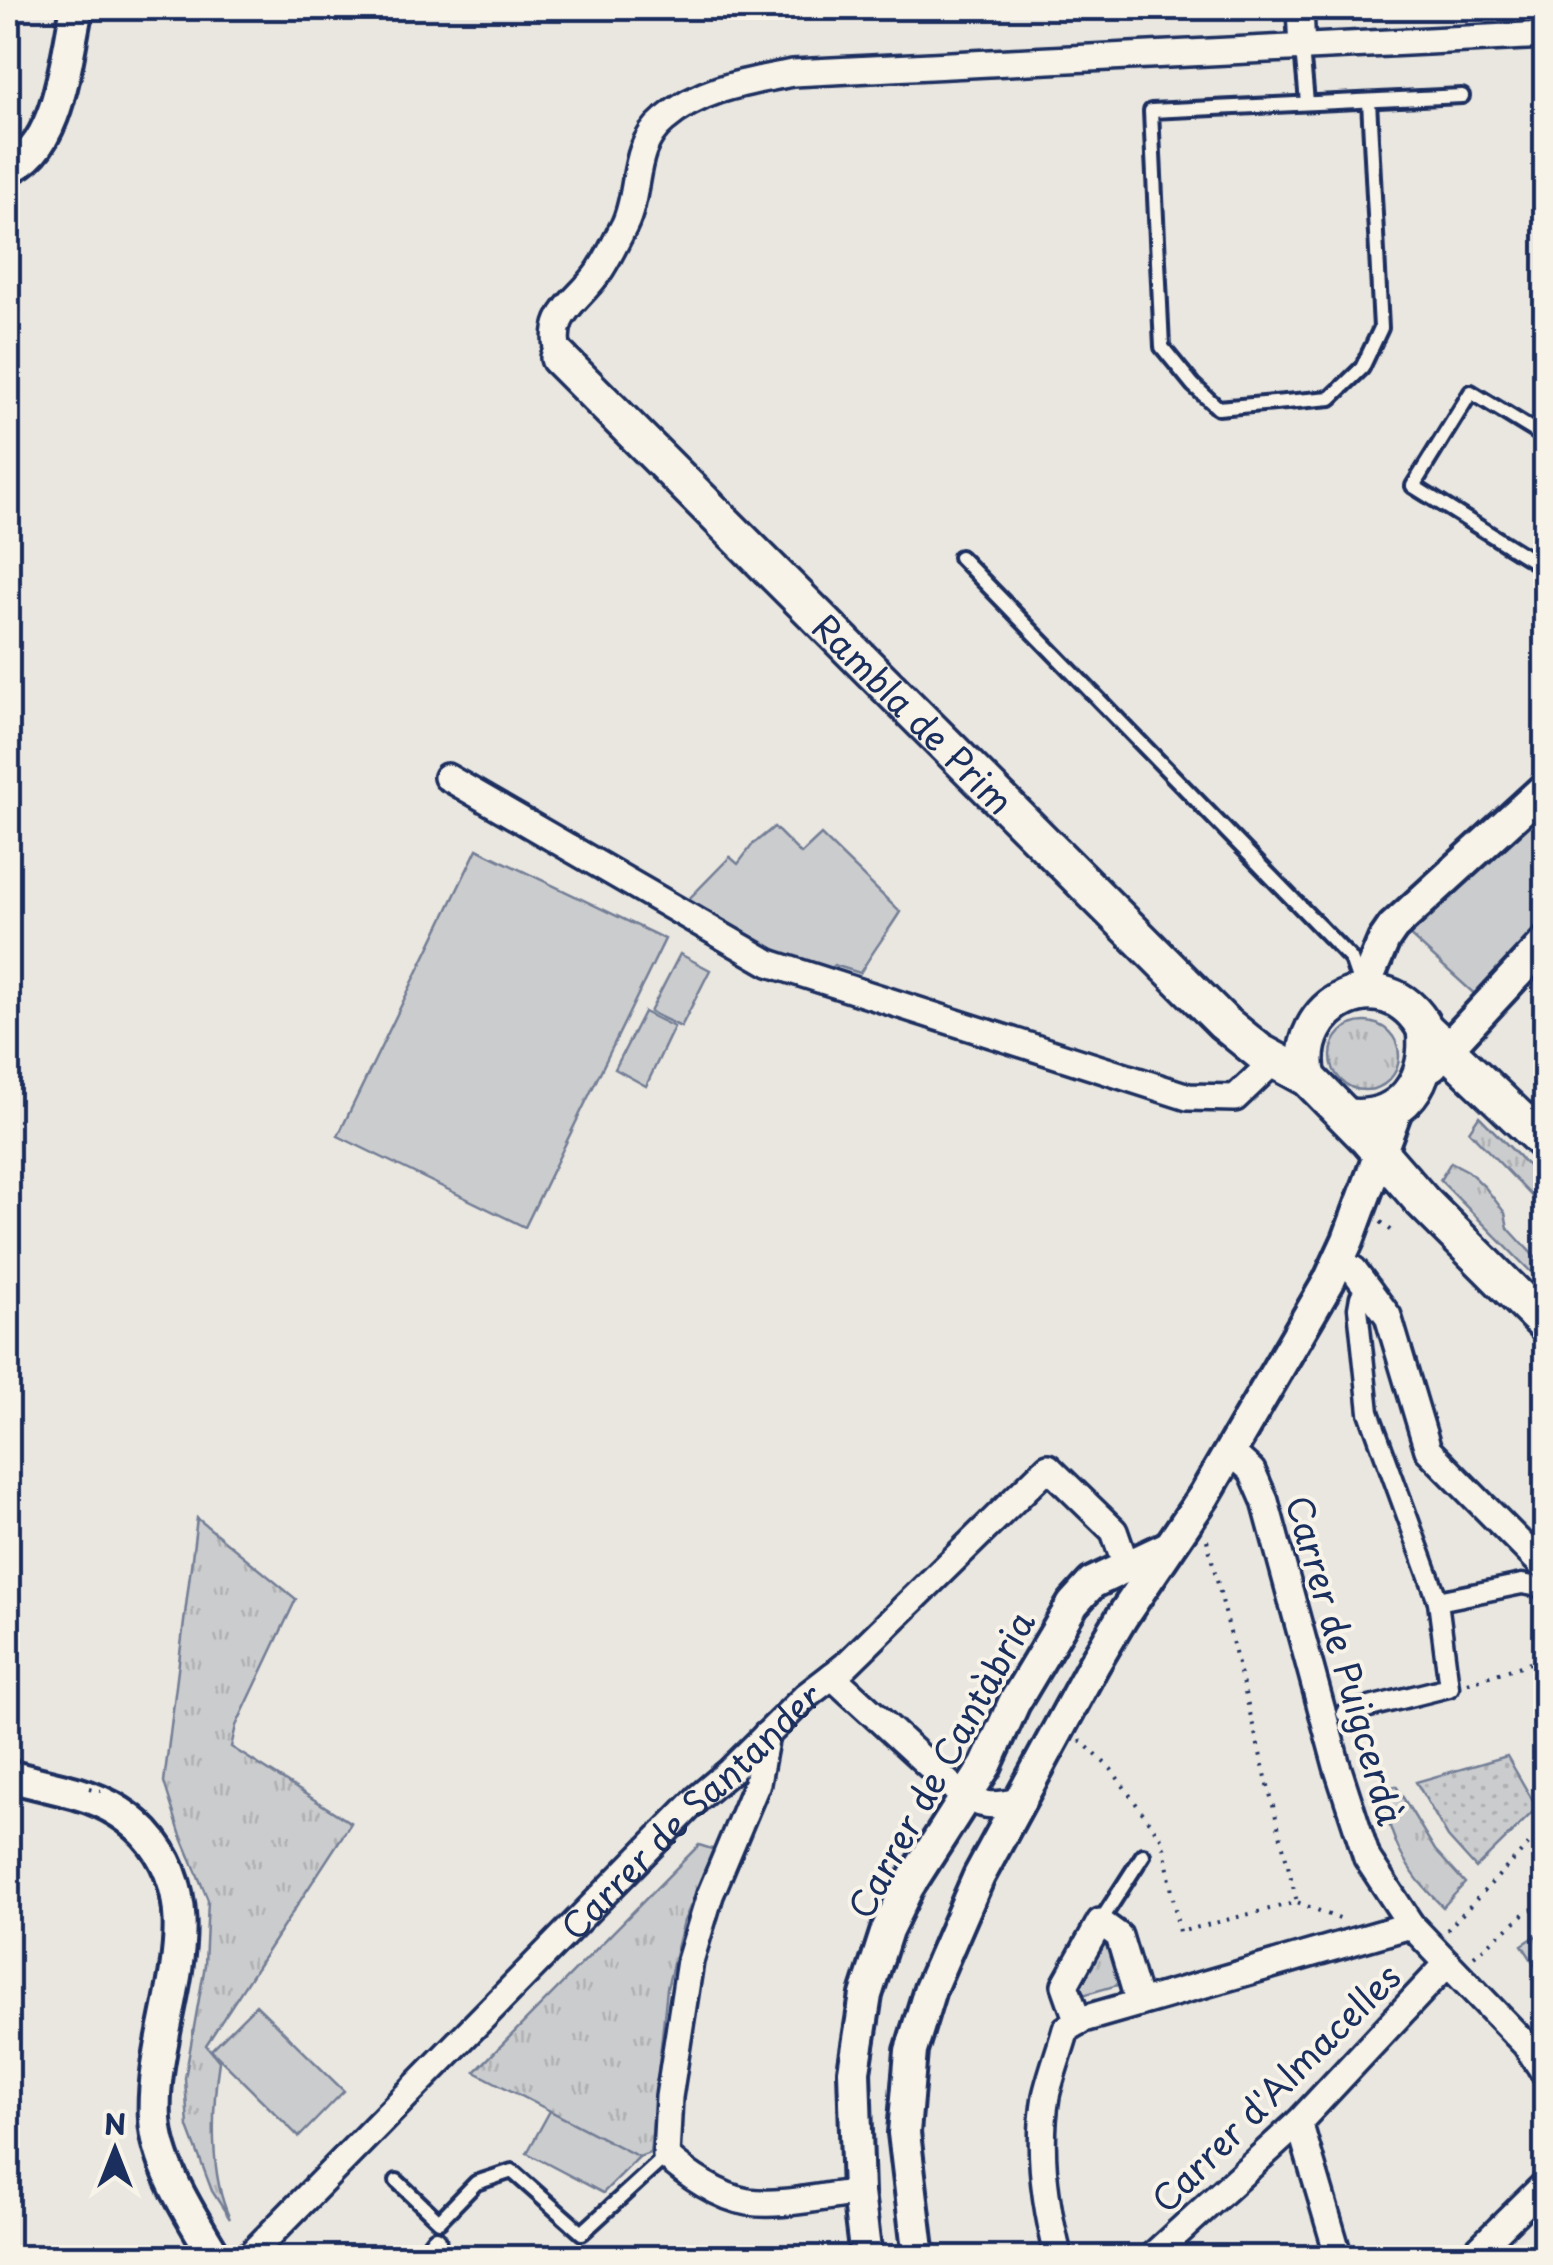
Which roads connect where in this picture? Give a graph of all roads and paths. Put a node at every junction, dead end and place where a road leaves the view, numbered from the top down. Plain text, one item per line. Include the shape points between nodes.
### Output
1 (77, 8) edge
2 (1300, 8) edge
3 (1546, 35) edge
4 (1302, 49) junction
5 (1462, 96) dead end
6 (1368, 100) junction
7 (1307, 102) junction
8 (8, 168) edge
9 (559, 358) joint
10 (1546, 438) edge
11 (960, 557) dead end
12 (1544, 564) edge
13 (447, 778) dead end
14 (1546, 787) edge
15 (1546, 942) edge
16 (1362, 992) junction
17 (1310, 1034) junction
18 (1436, 1039) junction
19 (1274, 1061) junction
20 (1308, 1078) junction
21 (1398, 1105) junction
22 (1348, 1117) junction
23 (1546, 1144) edge
24 (1380, 1153) junction
25 (1382, 1222) dead end
26 (1392, 1231) dead end
27 (1339, 1260) junction
28 (1360, 1297) dead end
29 (1546, 1325) edge
30 (1230, 1451) junction
31 (1207, 1540) dead end
32 (1173, 1544) junction
33 (1128, 1568) junction
34 (1542, 1578) edge
35 (1438, 1601) junction
36 (1546, 1658) edge
37 (832, 1676) junction
38 (1449, 1687) junction
39 (1346, 1713) dead end
40 (766, 1735) junction
41 (1080, 1740) dead end
42 (8, 1776) edge
43 (966, 1798) junction
44 (1018, 1800) junction
45 (1546, 1826) edge
46 (1142, 1855) dead end
47 (1297, 1902) junction
48 (1546, 1906) edge
49 (1343, 1920) dead end
50 (1100, 1922) junction
51 (1411, 1925) junction
52 (1447, 1930) dead end
53 (1458, 1961) junction
54 (1139, 2003) junction
55 (1078, 2022) junction
56 (1546, 2074) edge
57 (1298, 2122) junction
58 (666, 2156) junction
59 (396, 2181) dead end
60 (1546, 2183) edge
61 (858, 2193) junction
62 (436, 2240) dead end
63 (216, 2258) edge
64 (247, 2258) edge
65 (422, 2258) edge
66 (866, 2258) edge
67 (919, 2258) edge
68 (1059, 2258) edge
69 (1150, 2258) edge
70 (1339, 2258) edge
71 (1470, 2258) edge

1 - 8 street via 46,131 34,152
2 - 4 street
3 - 4 street
4 - 7 lane
4 - 9 street via 793,73 717,88 662,120 640,155 631,211 598,273 556,324
5 - 6 lane
6 - 7 lane
6 - 7 lane via 1381,328 1362,368 1331,398 1218,408 1162,347 1152,111
9 - 19 main road, Rambla de Prim via 1223,1022
10 - 12 lane via 1472,392 1412,486
11 - 16 lane via 1351,959
13 - 19 street via 769,963 1188,1097 1235,1098
14 - 16 street via 1393,928
15 - 18 street
16 - 17 main road via 1330,1008
16 - 18 main road via 1395,996
17 - 19 main road
17 - 20 main road
18 - 21 main road via 1421,1076
18 - 23 main road
19 - 20 main road, Rambla de Prim
20 - 22 main road
21 - 22 main road via 1372,1118
21 - 24 street
22 - 24 main road
24 - 27 street
24 - 29 main road
25 - 26 path
27 - 30 street
27 - 34 street via 1388,1316 1428,1450
28 - 35 street via 1369,1412
30 - 32 street
30 - 51 street, Carrer de Puigcerdà via 1252,1470 1264,1501 1367,1858
31 - 47 path
32 - 33 street, Carrer de Cantàbria
32 - 44 street via 1122,1616
33 - 37 street, Carrer de Santander via 1114,1531 1048,1467
33 - 43 street, Carrer de Cantàbria via 1092,1583 1074,1604
34 - 35 street
35 - 38 street
36 - 38 path
37 - 40 street, Carrer de Santander
37 - 43 street
38 - 39 street
40 - 58 street via 757,1783 690,1961
40 - 64 street, Carrer de Santander
41 - 47 path via 1111,1768 1163,1841 1179,1932
42 - 63 street, bridge via 125,1815 168,1865 178,1894 180,1938 155,2122 177,2188
43 - 44 street via 991,1807
43 - 61 street, Carrer de Cantàbria via 908,1887 866,1995 854,2071
44 - 67 street via 930,1988 911,2050 904,2133
45 - 52 path
46 - 50 lane
47 - 49 path
48 - 53 path via 1529,1910
50 - 54 street via 1119,1936
50 - 55 street via 1064,1984
51 - 53 street, Carrer de Puigcerdà
51 - 54 street
53 - 56 street, Carrer de Puigcerdà
53 - 57 street, Carrer d'Almacelles
54 - 55 street
55 - 68 street via 1066,2029 1046,2096 1042,2162
57 - 69 street, Carrer d'Almacelles
57 - 70 street
58 - 59 lane via 582,2233 512,2171 476,2183 439,2221
58 - 61 street via 684,2173 747,2202
60 - 71 street
61 - 66 street, Carrer de Cantàbria
62 - 65 street

